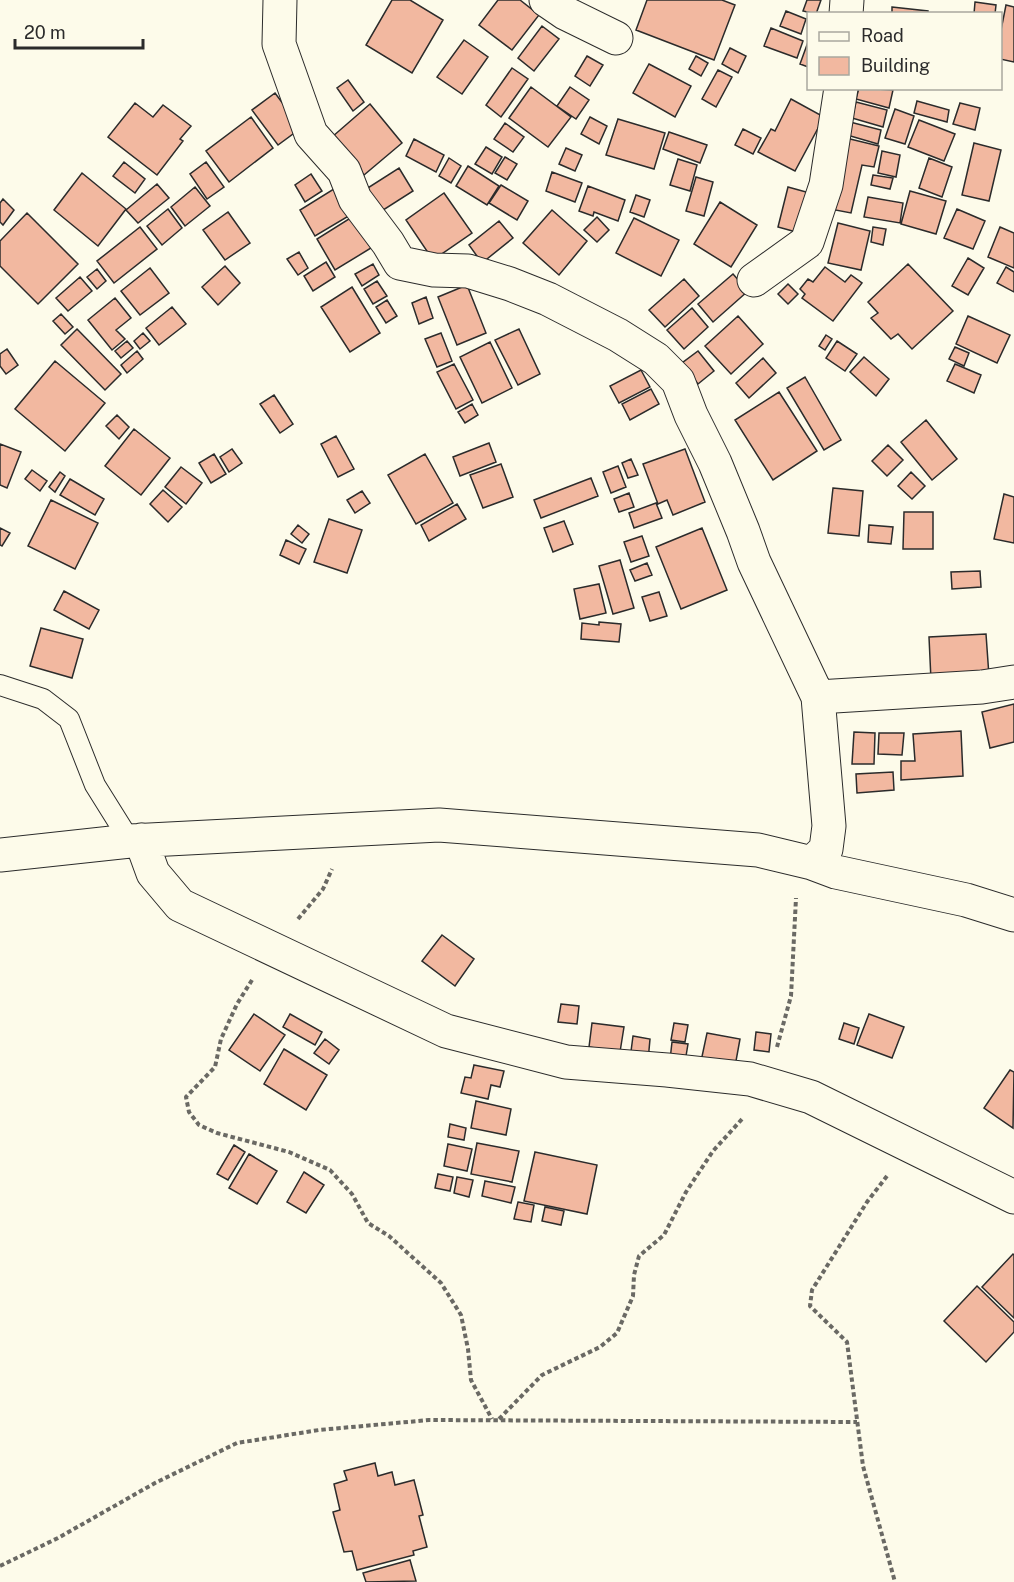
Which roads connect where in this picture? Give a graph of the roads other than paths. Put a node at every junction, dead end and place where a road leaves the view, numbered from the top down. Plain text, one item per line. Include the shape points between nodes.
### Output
1 (280, 0) edge
2 (546, 0) edge
3 (616, 38) dead end
4 (841, 90) edge
5 (754, 280) dead end
6 (1014, 682) edge
7 (0, 685) edge
8 (818, 696) junction
9 (136, 841) junction
10 (0, 855) edge
11 (812, 863) junction
12 (1014, 915) edge
13 (1014, 1197) edge

1 - 8 street via 279,44 311,134 344,171 355,199 400,263 468,271 548,299 656,358 678,381 754,562
2 - 3 street via 565,14
4 - 5 street via 826,185 807,242
6 - 8 street via 959,689
7 - 9 lane via 43,699 69,719 95,785
8 - 11 street via 829,826 826,849
9 - 10 street
9 - 11 street via 439,825 758,850
9 - 13 street via 153,873 180,905 446,1030 566,1062 750,1079 811,1097
11 - 12 street

